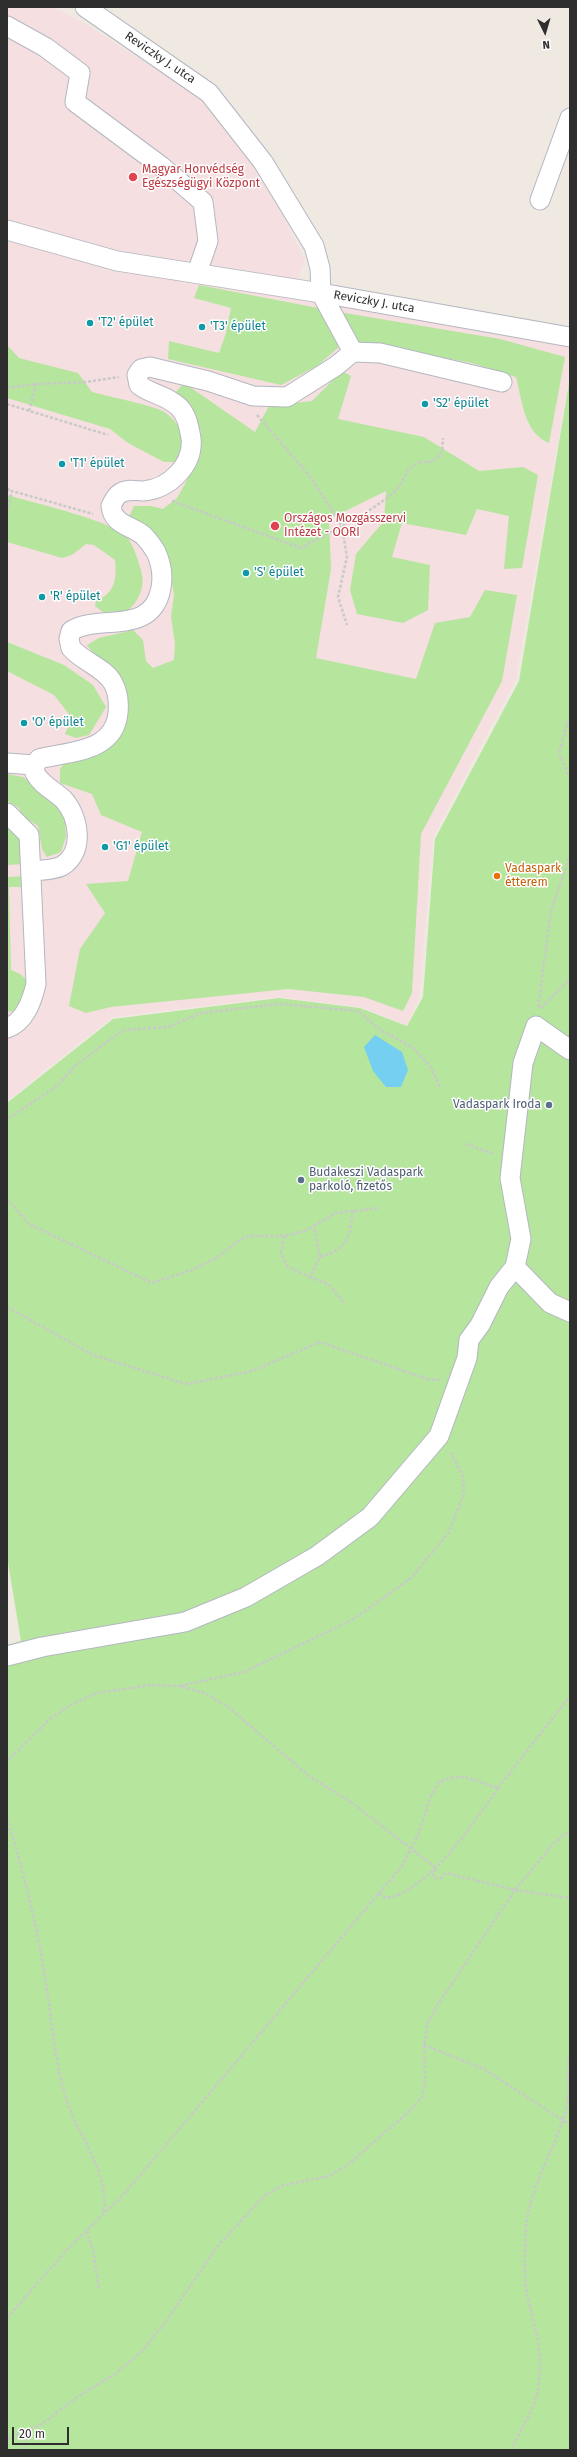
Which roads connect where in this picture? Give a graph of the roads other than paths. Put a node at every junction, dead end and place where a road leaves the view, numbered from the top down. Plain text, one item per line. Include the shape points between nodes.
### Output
1 (85, 7) edge
2 (7, 26) edge
3 (570, 118) edge
4 (540, 200) dead end
5 (7, 230) edge
6 (197, 273) junction
7 (321, 293) junction
8 (570, 338) edge
9 (353, 352) junction
10 (502, 382) dead end
11 (7, 763) edge
12 (34, 765) junction
13 (7, 813) edge
14 (32, 871) junction
15 (7, 1028) edge
16 (570, 1050) edge
17 (515, 1267) junction
18 (570, 1312) edge
19 (7, 1656) edge

1 - 7 street, Reviczky J. utca via 209,93 263,162 314,246 320,268
2 - 6 street via 45,47 80,73 75,102 161,166 203,202 208,241
3 - 4 street
5 - 6 street via 117,262
6 - 7 street
7 - 8 street, Reviczky J. utca
7 - 9 street
9 - 10 street via 380,353
9 - 12 street via 287,397 253,396 208,381 150,367 141,369 137,381 143,388 166,396 180,408 189,424 191,443 187,461 176,476 161,487 143,491 129,490 120,494 111,506 116,521 143,536 156,553 162,581 157,600 144,615 132,621 80,626 71,631 71,648 113,683 119,701 114,730 104,741 93,747 81,752 65,752 39,759
11 - 12 street
12 - 14 street via 35,772 42,781 64,801 73,814 77,838 70,858 62,866
13 - 14 street via 29,835
14 - 15 street via 36,984 31,1006
16 - 17 street via 536,1026 522,1063 510,1178 522,1240
17 - 18 street via 550,1303
17 - 19 street via 499,1287 480,1325 469,1340 459,1381 439,1436 370,1517 317,1556 246,1597 185,1622 42,1647

